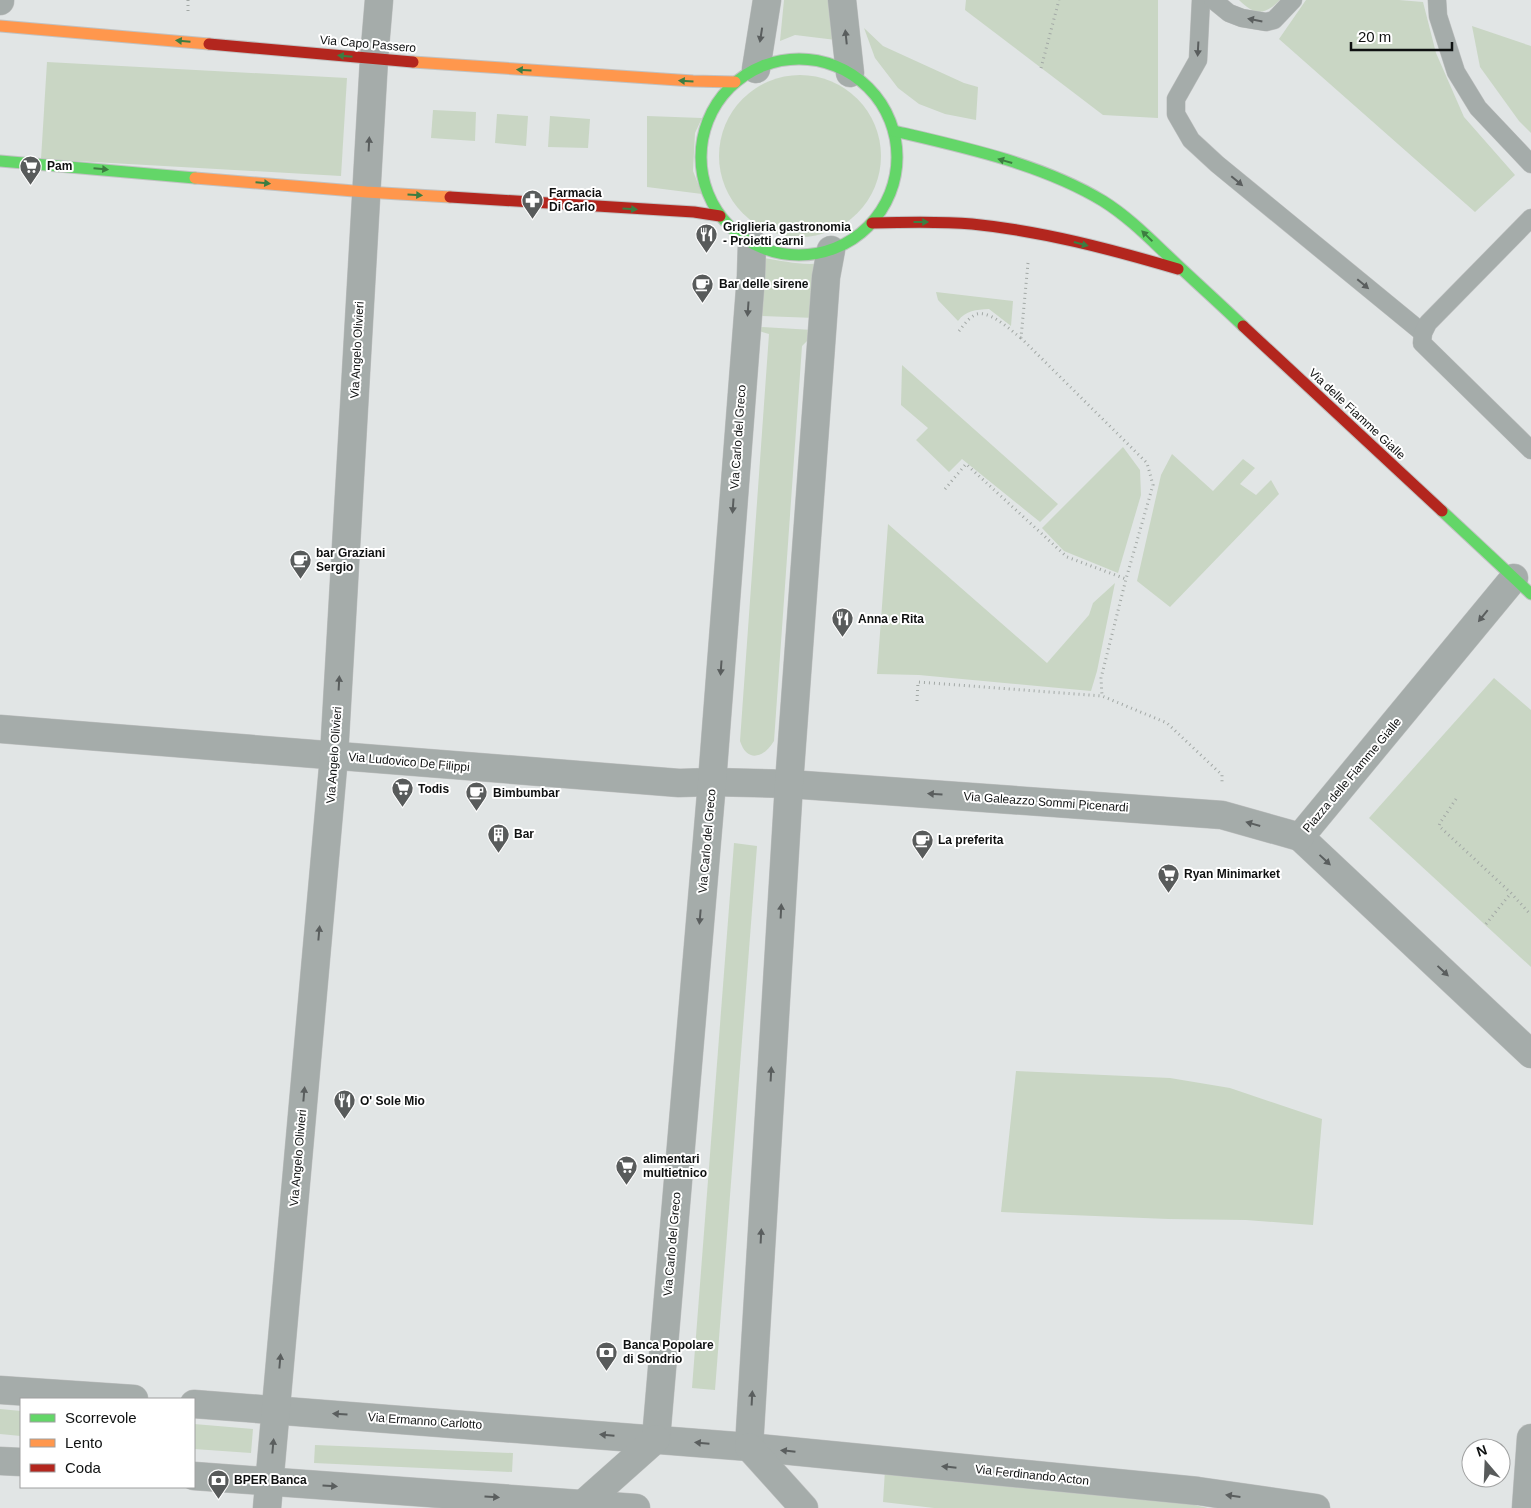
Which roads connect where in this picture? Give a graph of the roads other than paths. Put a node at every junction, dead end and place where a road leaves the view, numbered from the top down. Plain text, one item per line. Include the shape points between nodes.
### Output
1 (379, 0) edge
2 (767, 0) edge
3 (842, 0) edge
4 (1200, 0) edge
5 (1213, 0) edge
6 (1292, 0) edge
7 (1437, 0) edge
8 (0, 26) edge
9 (374, 59) junction
10 (850, 73) junction
11 (745, 76) junction
12 (894, 131) junction
13 (0, 160) edge
14 (1531, 164) edge
15 (366, 192) junction
16 (720, 216) junction
17 (1531, 218) edge
18 (872, 223) junction
19 (752, 242) junction
20 (831, 250) junction
21 (1182, 270) junction
22 (1422, 333) junction
23 (1531, 450) edge
24 (1522, 586) edge
25 (0, 729) edge
26 (334, 756) junction
27 (712, 782) junction
28 (789, 784) junction
29 (1300, 837) junction
30 (1531, 1054) edge
31 (0, 1390) edge
32 (119, 1398) edge
33 (195, 1404) edge
34 (276, 1410) junction
35 (1531, 1438) edge
36 (656, 1439) junction
37 (749, 1447) junction
38 (0, 1461) edge
39 (20, 1462) edge
40 (195, 1476) edge
41 (268, 1495) edge
42 (583, 1506) edge
43 (636, 1508) edge
44 (804, 1508) edge
45 (1316, 1508) edge
46 (1526, 1508) edge

1 - 9 street, Via Angelo Olivieri
2 -> 11 street
10 -> 3 street
4 -> 22 lane via 1198,60 1176,99 1176,114 1191,140
6 -> 5 lane via 1274,20 1266,22 1242,18
7 - 14 lane via 1438,16 1456,72 1478,108
9 -> 8 street, Via Capo Passero
11 -> 9 street, Via Capo Passero via 693,81
15 -> 9 street, Via Angelo Olivieri
10 - 11 street, Via Capo Passero via 828,63 803,59 779,61
10 - 12 street, Via Capo Passero via 877,98
11 - 16 street, Via Capo Passero via 718,101 707,122 701,146 702,171 708,195
12 - 18 street, Via Capo Passero via 897,155 895,180
21 -> 12 street, Via delle Fiamme Gialle via 1126,218 1082,190 1015,163
13 -> 15 street
15 -> 16 street via 678,210
26 -> 15 street, Via Angelo Olivieri
16 - 19 street, Via Capo Passero via 738,234
17 - 22 lane via 1428,323
18 - 20 street, Via Capo Passero via 853,239
18 -> 21 street via 955,223 1016,230 1118,252
19 - 20 street, Via Capo Passero via 782,254 807,255
19 -> 27 street, Via Carlo del Greco
20 - 28 street via 826,277
21 - 24 street, Via delle Fiamme Gialle
22 - 23 lane via 1422,343
24 -> 29 street, Piazza delle Fiamme Gialle
25 - 26 street, Via Ludovico De Filippi
26 - 27 street, Via Ludovico De Filippi via 679,784
34 -> 26 street, Via Angelo Olivieri
27 - 28 street, Via Ludovico De Filippi
27 -> 36 street, Via Carlo del Greco
29 -> 28 street, Via Galeazzo Sommi Picenardi via 1222,815
37 -> 28 street
29 -> 30 street, Piazza delle Fiamme Gialle
31 - 32 street
33 - 34 street, Via Ermanno Carlotto
36 -> 34 street, Via Ermanno Carlotto
41 -> 34 street, Via Angelo Olivieri
35 - 46 street
37 -> 36 street, Via Ermanno Carlotto
36 - 42 street
37 - 44 street
45 -> 37 street, Via Ferdinando Acton via 1198,1491
38 - 39 street
40 - 41 street
41 -> 42 street
42 - 43 street

